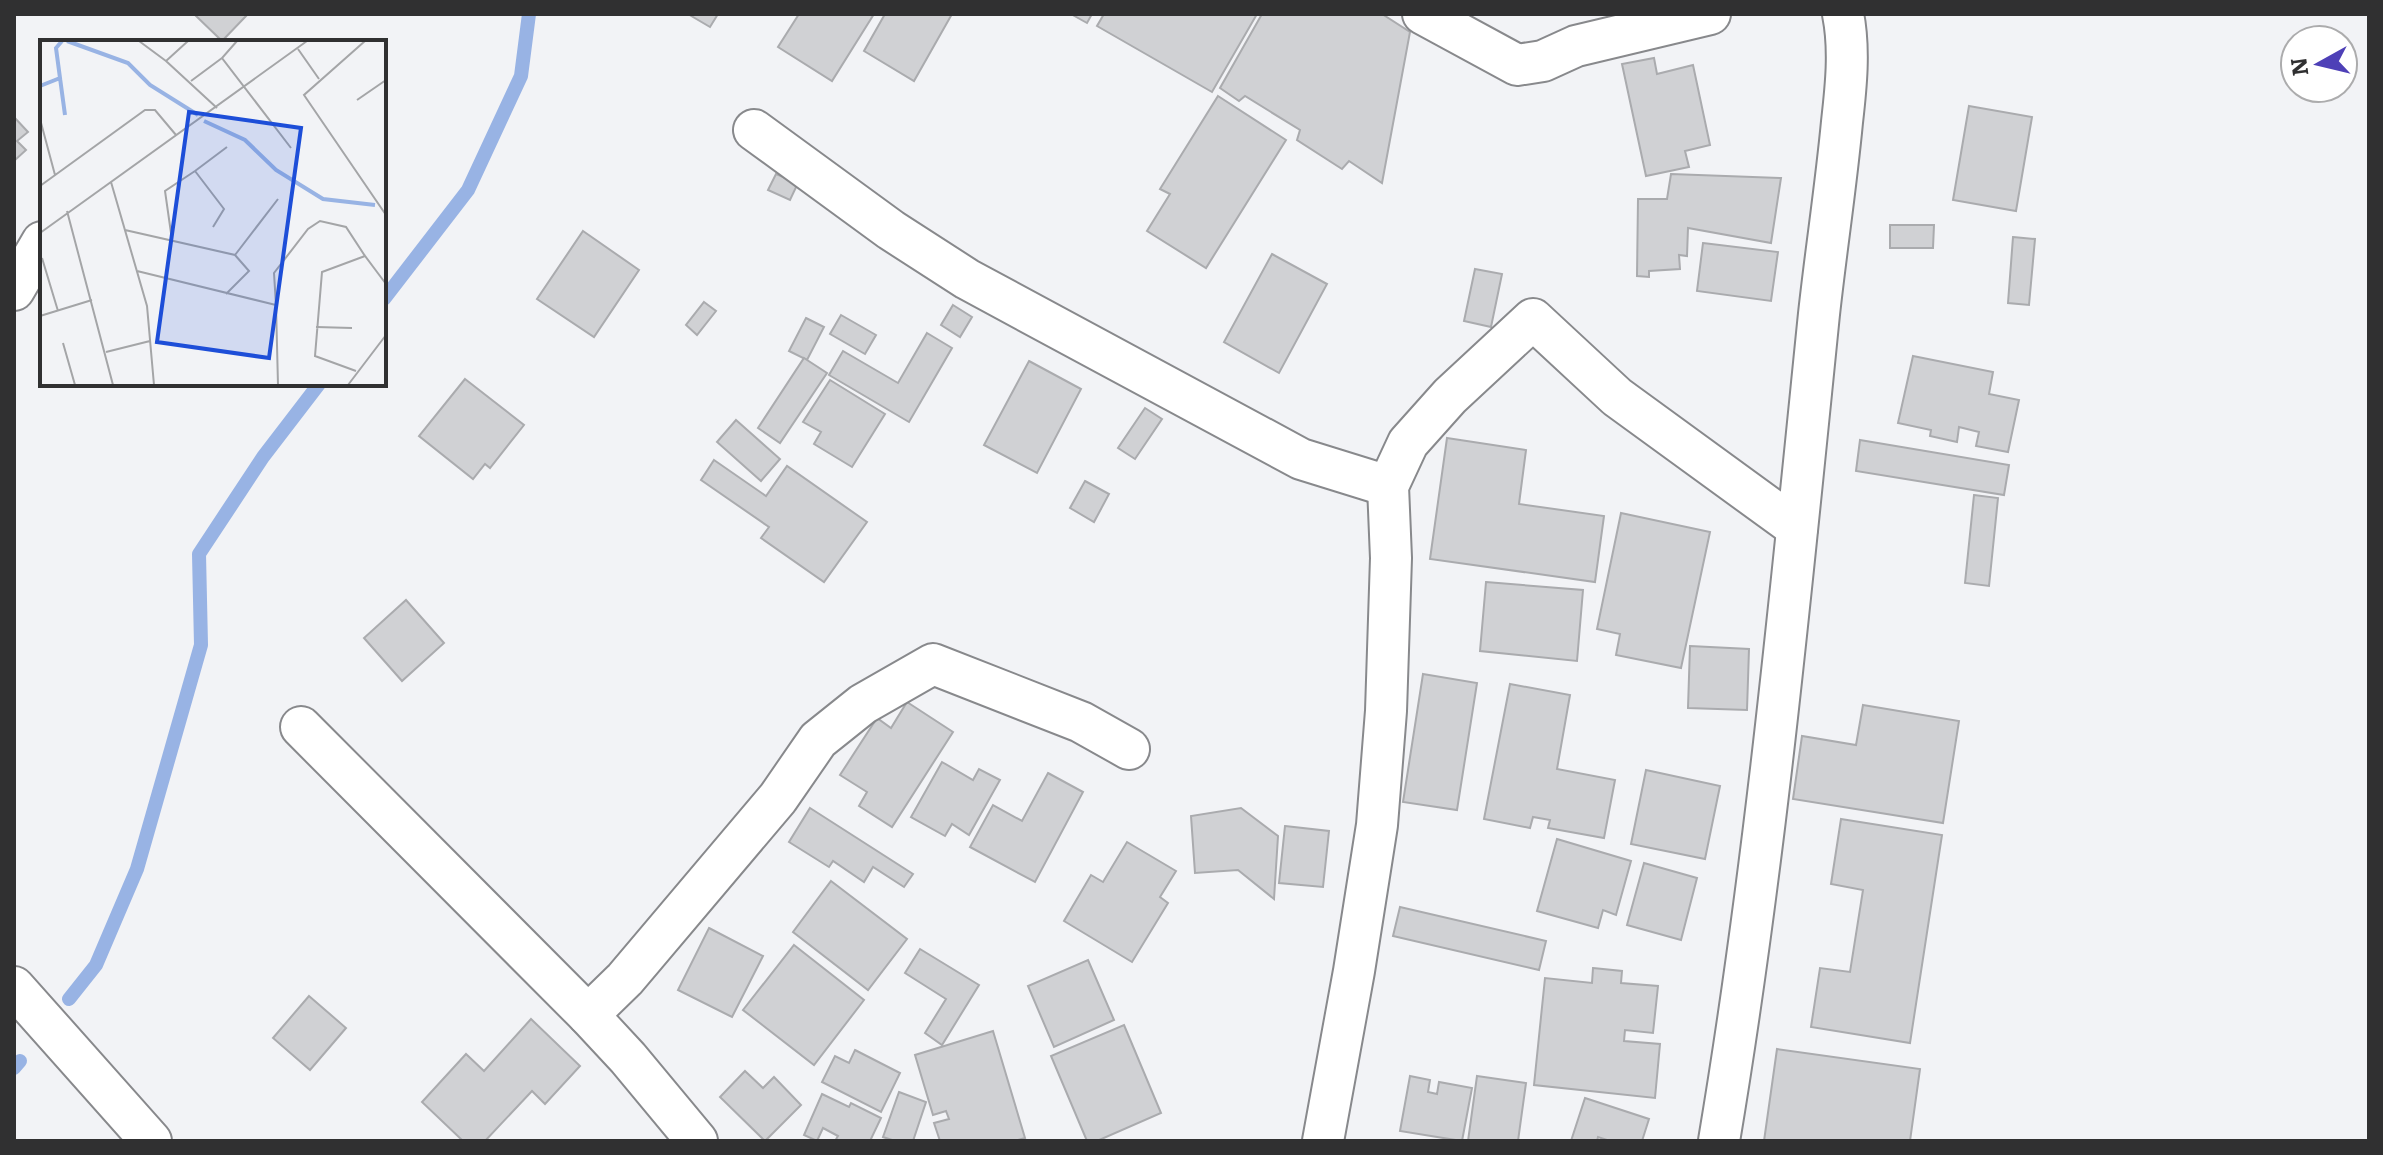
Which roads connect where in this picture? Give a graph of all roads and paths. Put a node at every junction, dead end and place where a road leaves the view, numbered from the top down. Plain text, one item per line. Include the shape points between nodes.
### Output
1 (1423, 14) edge
2 (1710, 14) edge
3 (1843, 14) edge
4 (754, 130) dead end
5 (40, 245) edge
6 (14, 290) edge
7 (1388, 486) junction
8 (1797, 528) junction
9 (301, 727) dead end
10 (1129, 749) dead end
11 (14, 987) edge
12 (588, 1015) junction
13 (151, 1141) edge
14 (697, 1141) edge
15 (1323, 1141) edge
16 (1719, 1141) edge

1 - 2 street via 1517,65
3 - 8 street via 1845,90
4 - 7 street via 967,279 1301,459
5 - 6 street
7 - 8 street via 1408,443 1533,319 1617,397
7 - 15 street via 1391,558 1377,825
8 - 16 street via 1756,897
9 - 12 street
10 - 12 street via 1081,722 933,664 863,704 818,740 778,798 625,979
11 - 13 street
12 - 14 street

